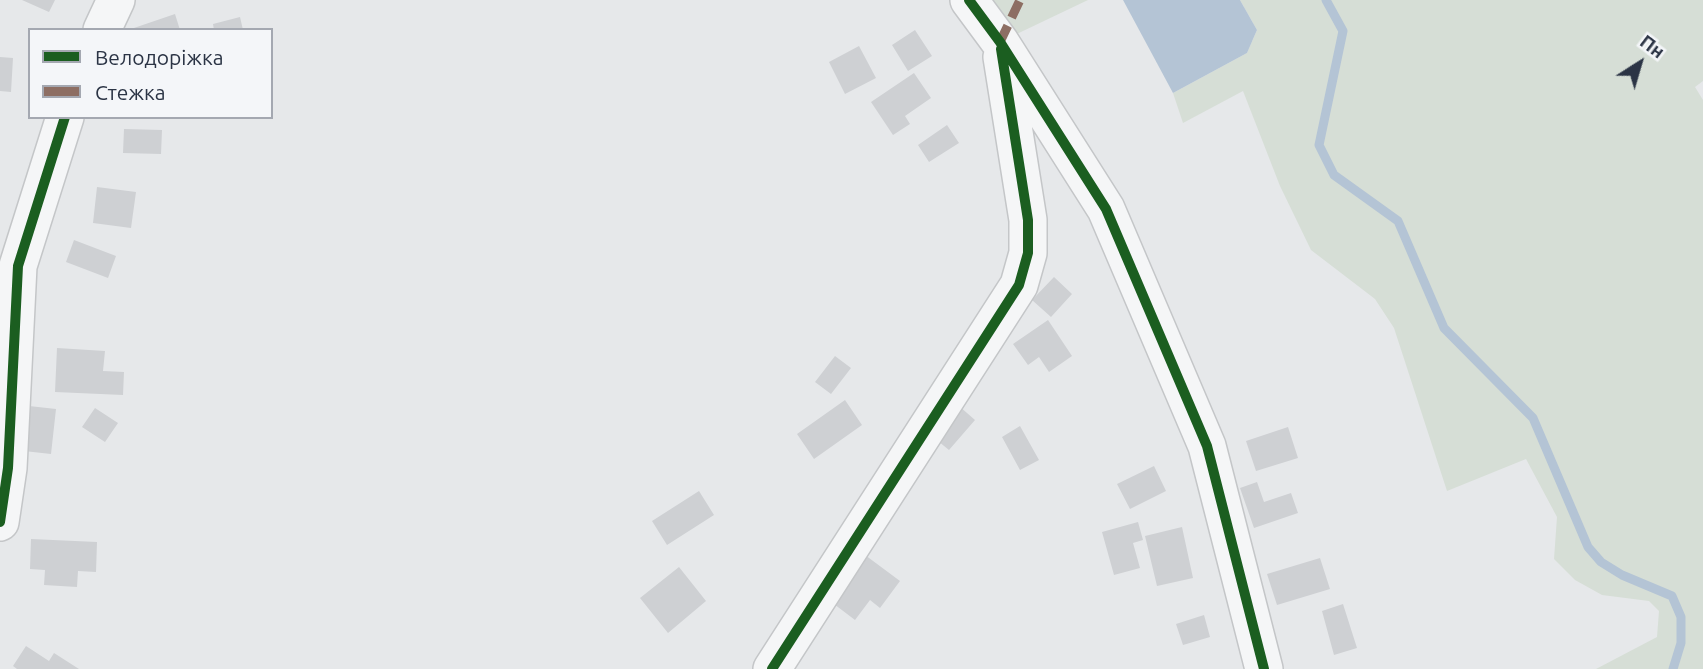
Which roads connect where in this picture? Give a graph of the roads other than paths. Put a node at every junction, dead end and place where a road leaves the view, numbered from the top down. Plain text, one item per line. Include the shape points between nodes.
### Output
1 (116, 0) edge
2 (969, 0) edge
3 (103, 28) edge
4 (1000, 41) junction
5 (64, 119) edge
6 (0, 522) edge
7 (772, 669) edge
8 (1264, 669) edge

1 - 3 street
2 - 4 street
4 - 7 street via 1028,220 1028,253 1019,285
4 - 8 street via 1105,209 1207,446
5 - 6 street via 18,266 8,468

